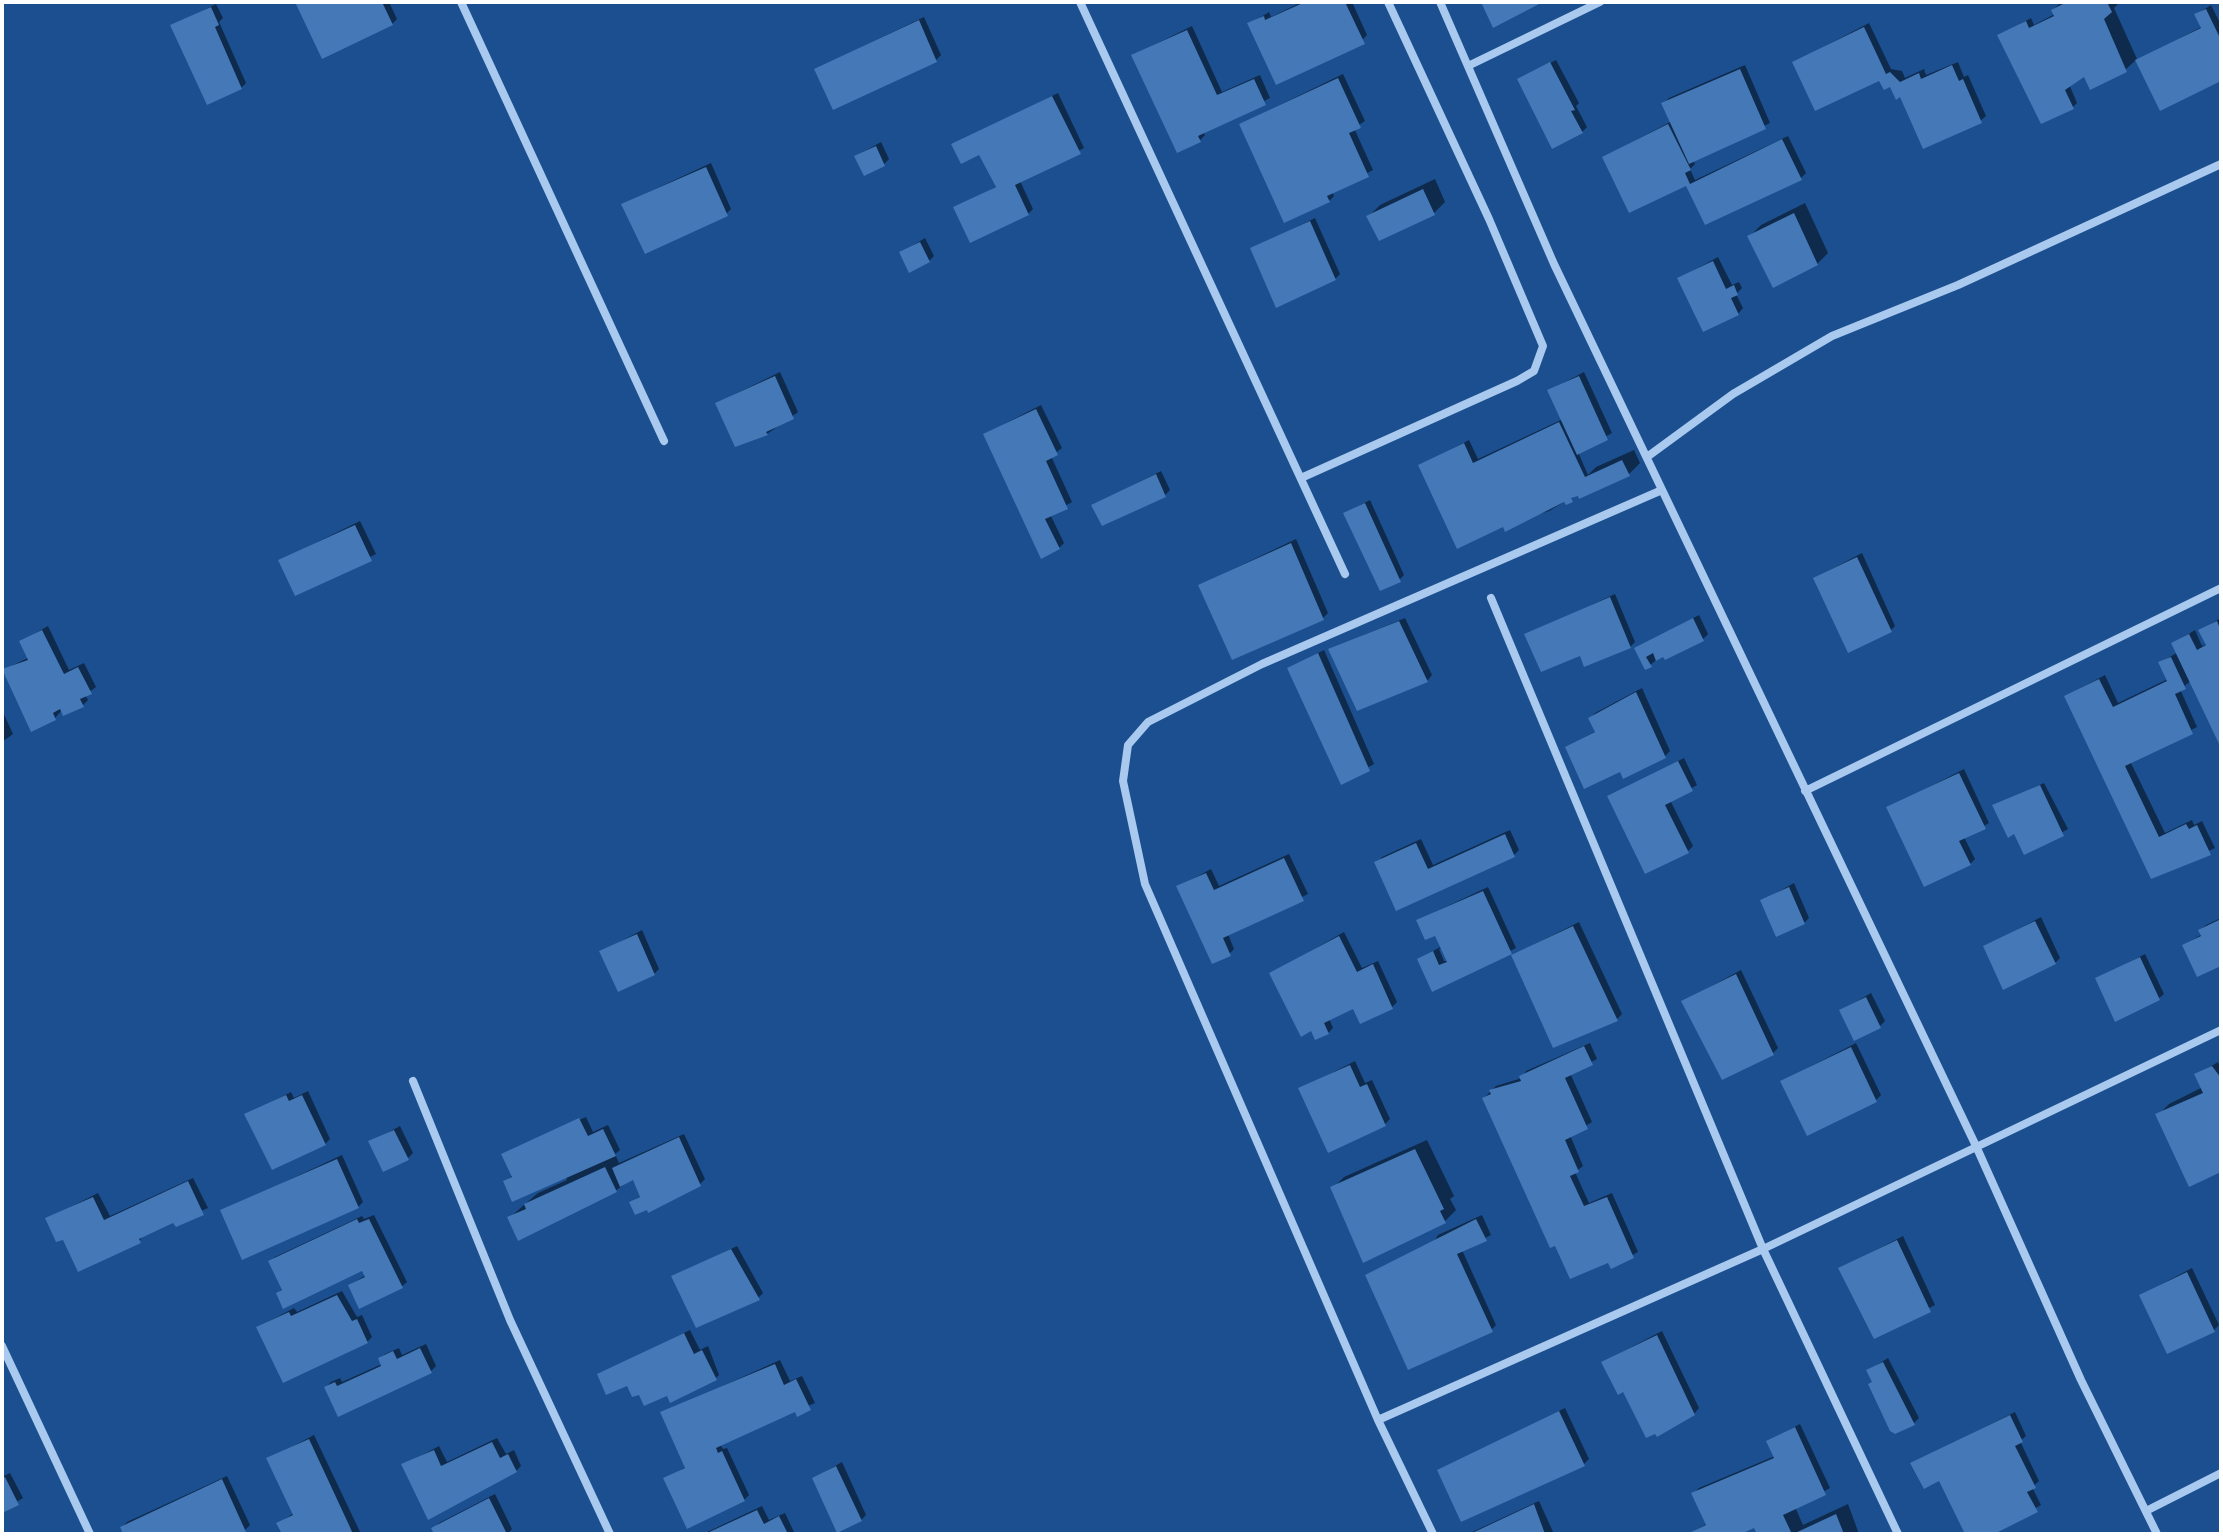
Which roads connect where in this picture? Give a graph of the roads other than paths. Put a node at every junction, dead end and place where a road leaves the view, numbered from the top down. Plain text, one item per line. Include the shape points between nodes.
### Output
1 (461, 2) edge
2 (1080, 2) edge
3 (1388, 2) edge
4 (1440, 2) edge
5 (1600, 2) edge
6 (1468, 66) junction
7 (2221, 164) edge
8 (664, 441) dead end
9 (1647, 457) junction
10 (1301, 478) junction
11 (1662, 490) junction
12 (1345, 574) dead end
13 (2221, 588) edge
14 (1491, 598) dead end
15 (1805, 791) junction
16 (2221, 1030) edge
17 (413, 1081) dead end
18 (1976, 1146) junction
19 (1763, 1249) junction
20 (2, 1346) edge
21 (1378, 1420) junction
22 (2221, 1473) edge
23 (2146, 1511) junction
24 (90, 1534) edge
25 (610, 1534) edge
26 (1433, 1534) edge
27 (1898, 1534) edge
28 (2157, 1534) edge

1 - 8 street
2 - 10 street
3 - 10 street via 1543,346 1534,371 1517,381
4 - 6 street
5 - 6 street
6 - 9 street via 1554,264
7 - 9 street via 1958,285 1832,336 1733,394
9 - 11 street
10 - 12 street
11 - 15 street
11 - 21 street via 1262,664 1148,722 1128,745 1123,781 1145,884
13 - 15 street
14 - 19 street
15 - 18 street
16 - 18 street
17 - 25 street via 510,1320
18 - 19 street
18 - 23 street
19 - 21 street
19 - 27 street
20 - 24 street
21 - 26 street
22 - 23 street
23 - 28 street

